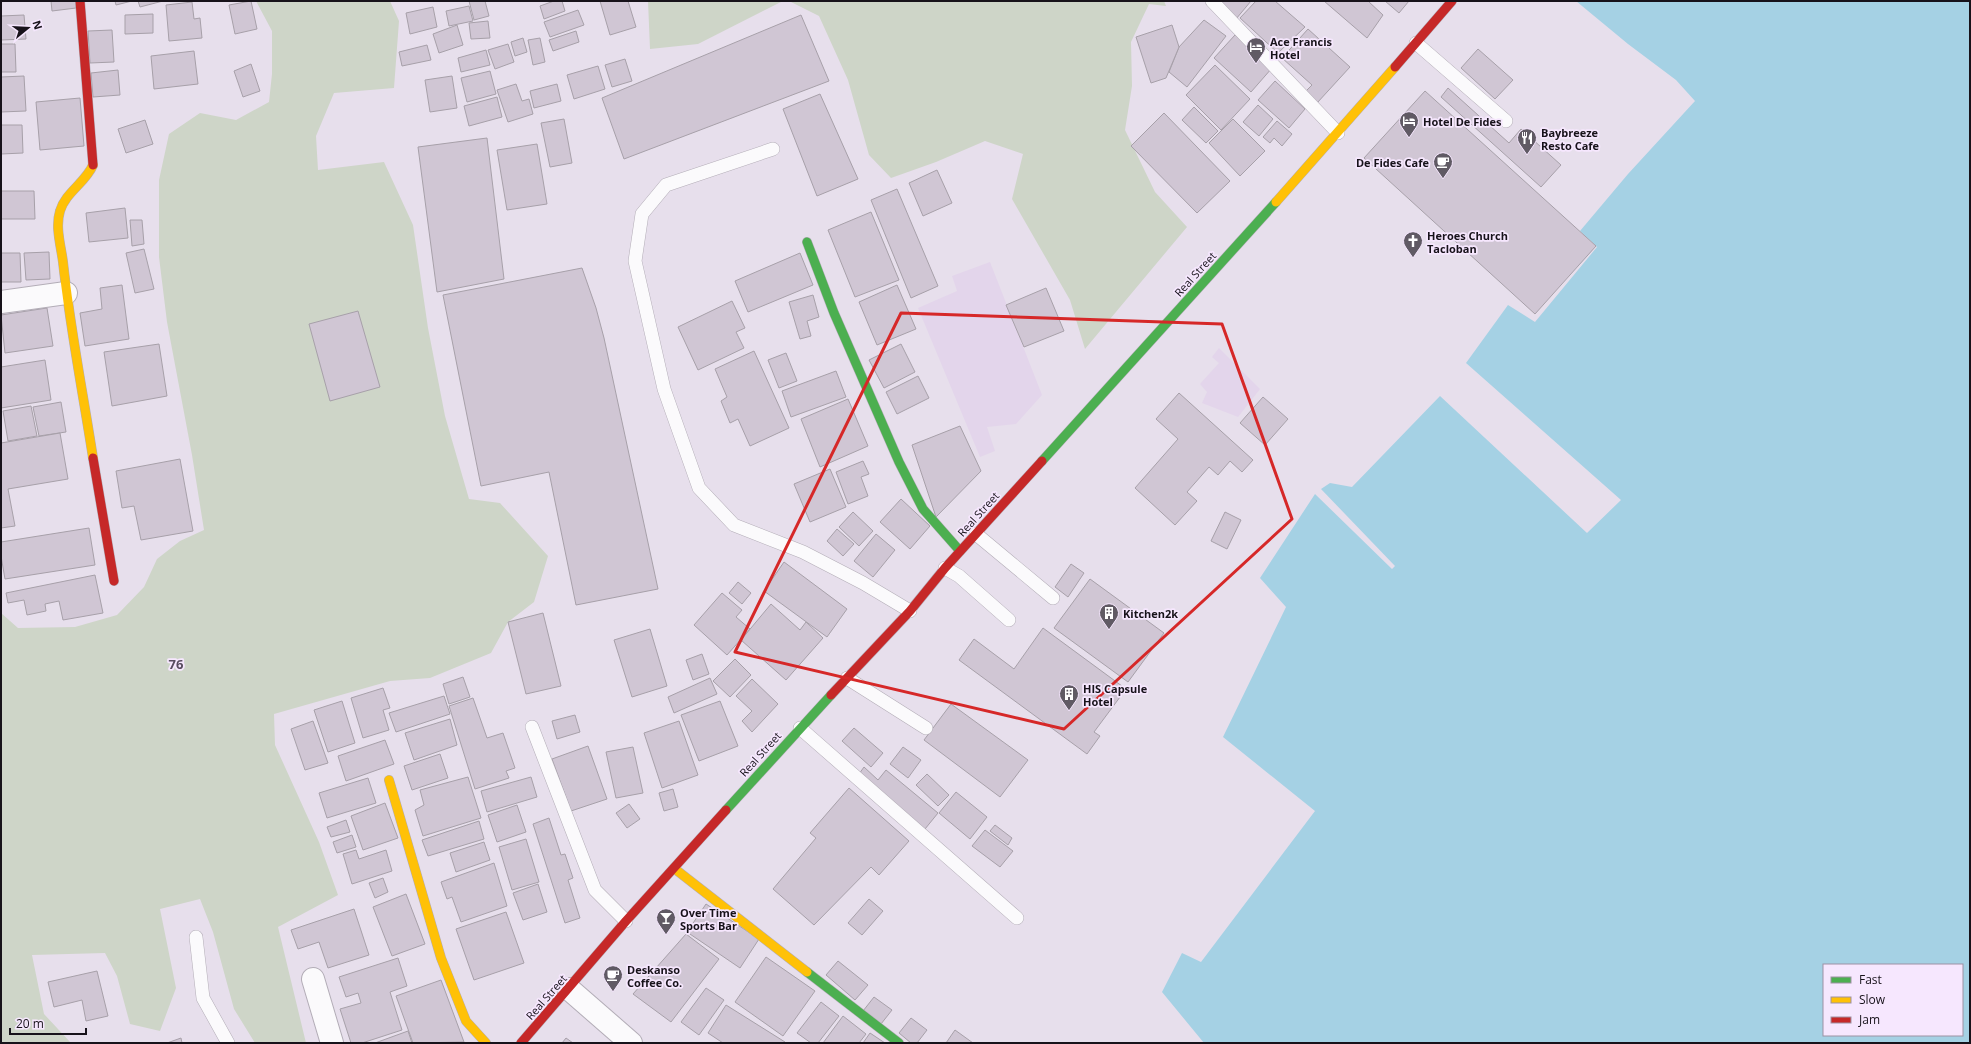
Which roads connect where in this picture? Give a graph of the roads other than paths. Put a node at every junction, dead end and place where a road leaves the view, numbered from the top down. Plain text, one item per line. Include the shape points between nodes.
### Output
1 (80, 1) edge
2 (1212, 1) edge
3 (1452, 1) edge
4 (1416, 43) junction
5 (1506, 121) dead end
6 (1338, 133) junction
7 (773, 149) dead end
8 (808, 242) dead end
9 (66, 293) junction
10 (1, 302) edge
11 (976, 534) junction
12 (960, 551) junction
13 (945, 568) junction
14 (114, 581) dead end
15 (1053, 598) dead end
16 (910, 611) junction
17 (1009, 620) dead end
18 (847, 678) junction
19 (532, 727) dead end
20 (800, 728) junction
21 (926, 728) dead end
22 (388, 780) dead end
23 (675, 869) junction
24 (1018, 918) dead end
25 (626, 921) junction
26 (196, 937) dead end
27 (313, 979) dead end
28 (569, 989) junction
29 (228, 1043) edge
30 (332, 1043) edge
31 (486, 1043) edge
32 (522, 1043) edge
33 (631, 1043) edge
34 (899, 1043) edge

1 - 9 street via 94,163 89,174 60,210 58,223
2 - 6 lane
3 - 4 street, Real Street
4 - 5 lane
4 - 6 street, Real Street
6 - 11 street, Real Street
7 - 16 lane via 666,185 642,214 635,261 664,389 699,488 734,525 804,552
8 - 12 street via 834,313 899,462 923,509
9 - 10 street
9 - 14 street
11 - 12 street, Real Street
11 - 15 lane
12 - 13 street, Real Street
13 - 16 street, Real Street
13 - 17 lane via 959,576
16 - 18 street, Real Street
18 - 20 street, Real Street
18 - 21 lane
19 - 25 lane via 595,890
20 - 23 street, Real Street
20 - 24 lane
22 - 31 street via 441,958 466,1021
23 - 25 street, Real Street
23 - 34 street
25 - 28 street, Real Street
26 - 29 lane via 203,998
27 - 30 street
28 - 32 street, Real Street
28 - 33 street

